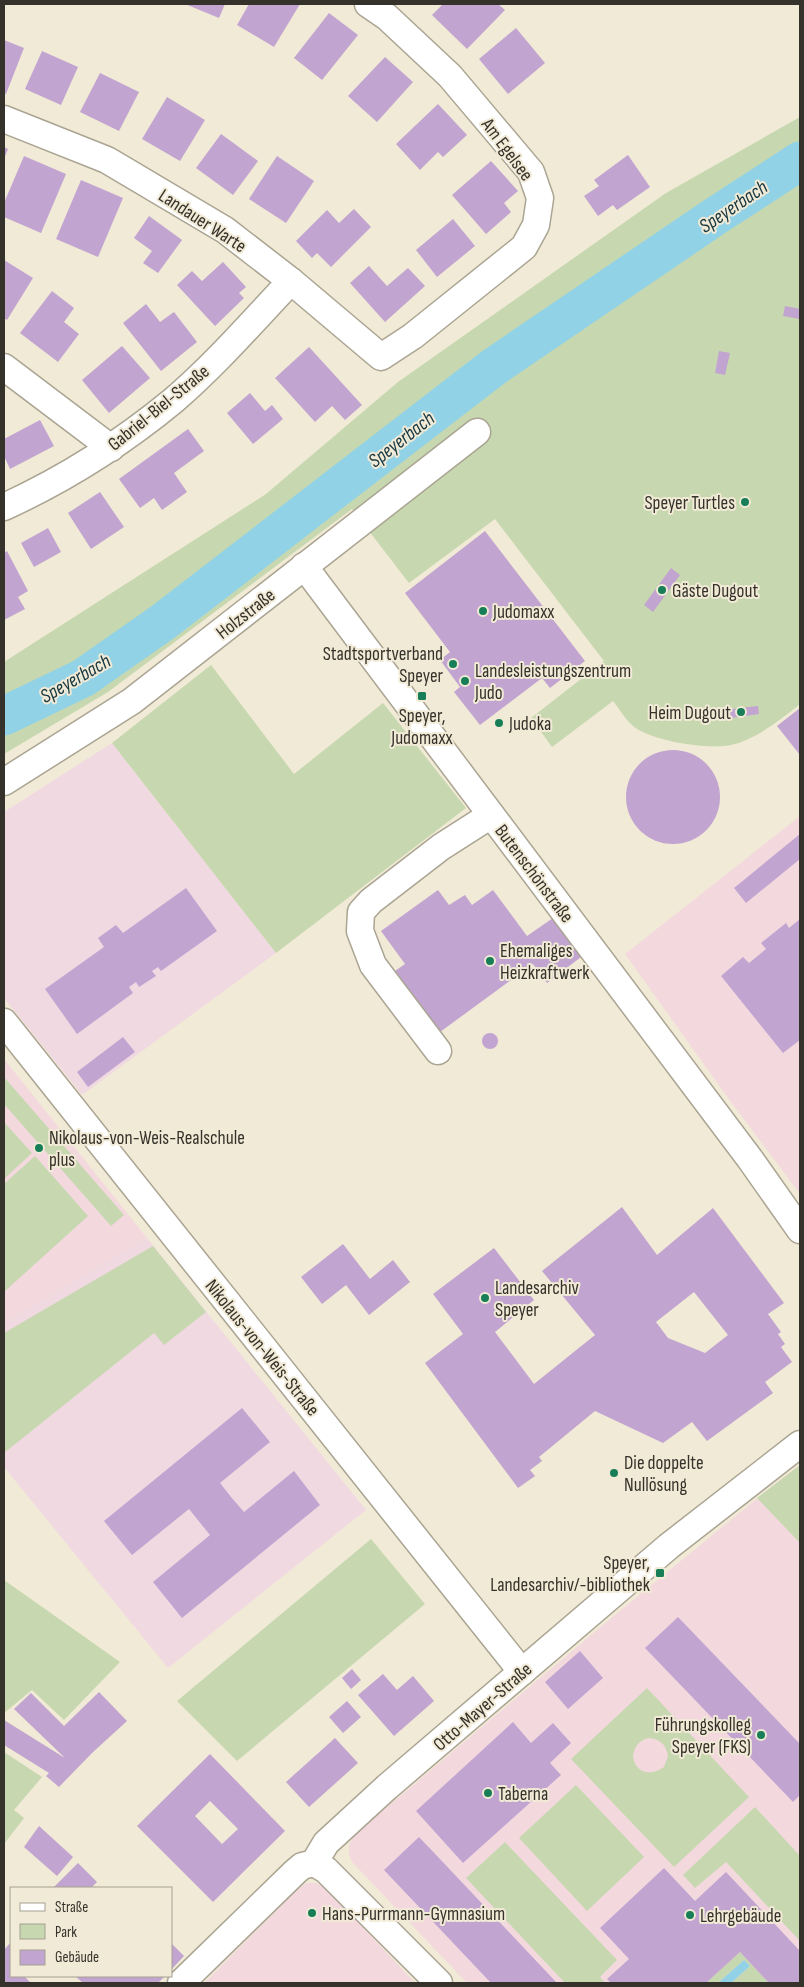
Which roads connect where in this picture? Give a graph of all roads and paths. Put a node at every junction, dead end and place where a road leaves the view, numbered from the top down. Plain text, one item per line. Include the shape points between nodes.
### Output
1 (368, 4) edge
2 (4, 120) edge
3 (291, 281) junction
4 (381, 357) joint
5 (4, 367) edge
6 (477, 432) dead end
7 (111, 448) junction
8 (4, 507) edge
9 (304, 566) junction
10 (4, 782) edge
11 (491, 815) junction
12 (4, 1022) edge
13 (438, 1051) dead end
14 (800, 1230) edge
15 (800, 1444) edge
16 (522, 1672) junction
17 (314, 1863) junction
18 (181, 1983) edge
19 (439, 1983) edge

1 - 4 street, Am Egelsee via 387,17 450,76 531,172 540,198 536,225 524,247 413,336
2 - 3 street, Landauer Warte via 107,160 224,230
3 - 4 street, Landauer Warte
3 - 7 street, Gabriel-Biel-Straße via 175,399
5 - 7 street
6 - 9 street, Holzstraße
7 - 8 street, Gabriel-Biel-Straße
9 - 10 street, Holzstraße via 132,701
9 - 11 street, Butenschönstraße
11 - 13 street via 441,847 361,912 360,931 373,965
11 - 14 street, Butenschönstraße
12 - 16 street, Nikolaus-von-Weis-Straße
15 - 16 street, Otto-Mayer-Straße via 669,1546
16 - 17 street, Otto-Mayer-Straße via 326,1843
17 - 18 street via 294,1872
17 - 19 street via 326,1870

